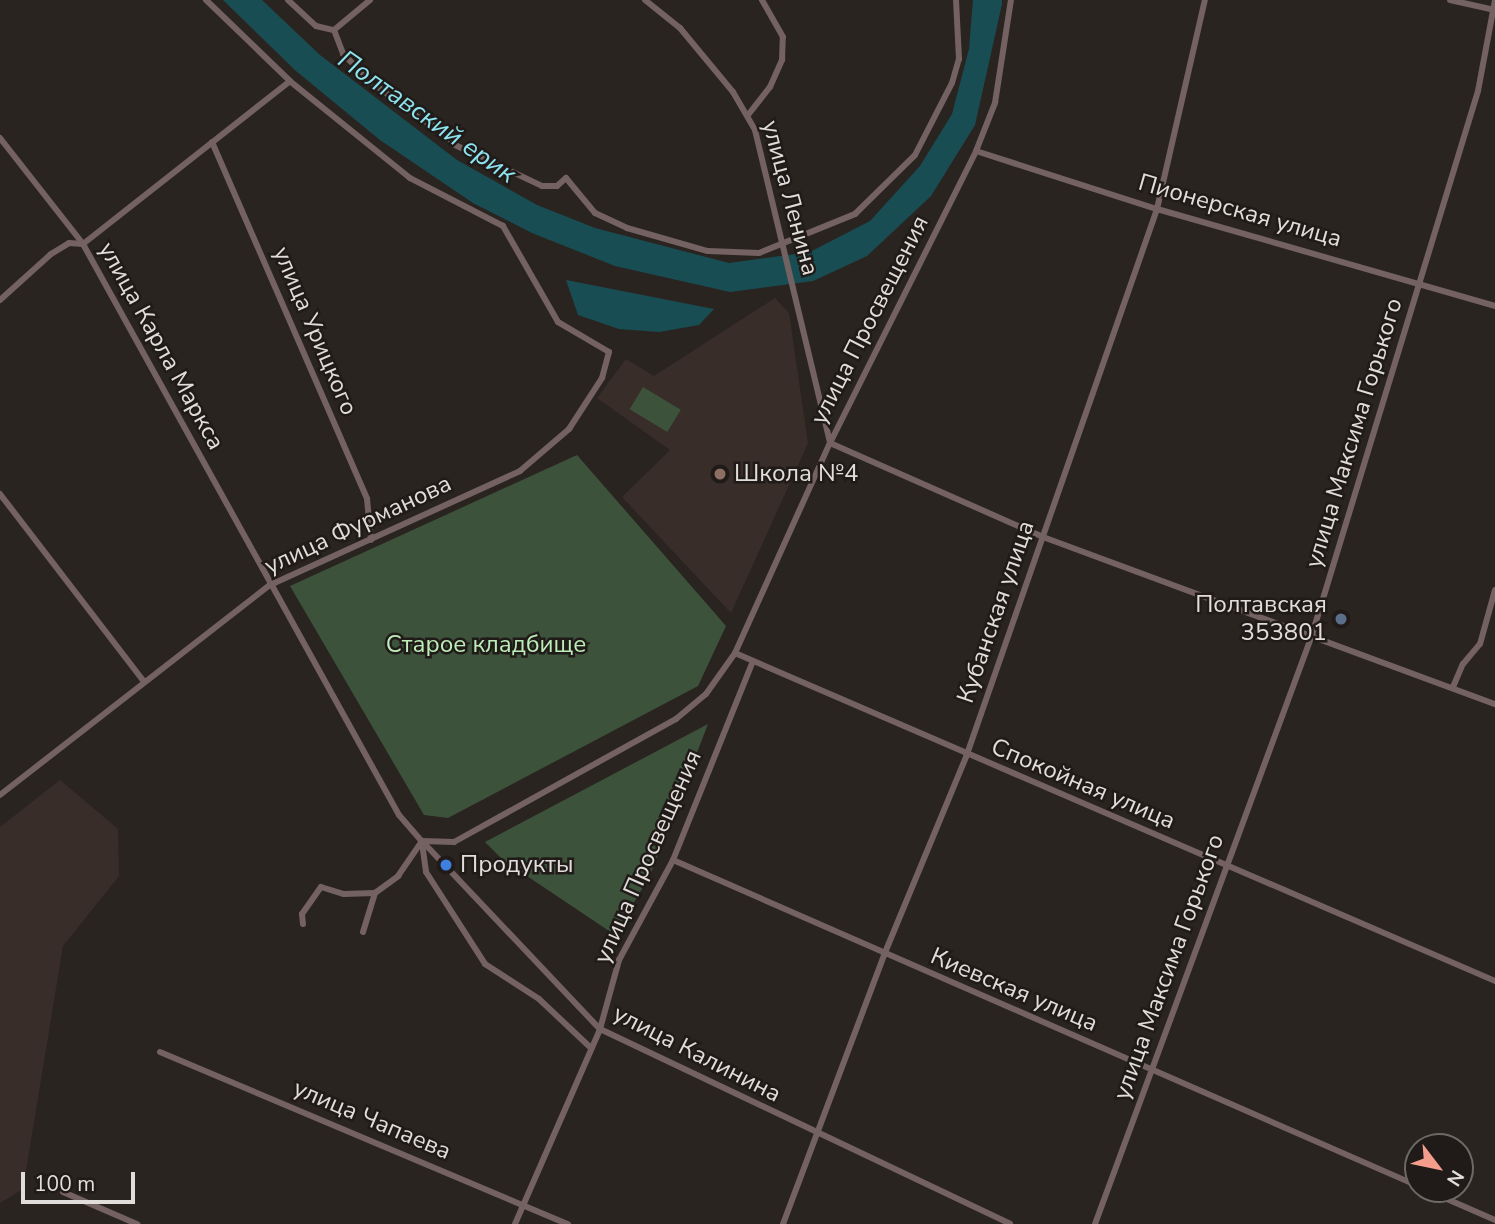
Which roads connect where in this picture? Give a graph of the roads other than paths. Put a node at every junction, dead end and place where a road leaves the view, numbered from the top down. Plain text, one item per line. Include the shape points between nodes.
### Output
1 (206, 0) edge
2 (288, 0) edge
3 (370, 0) edge
4 (645, 0) edge
5 (762, 0) edge
6 (957, 0) edge
7 (1011, 0) edge
8 (1205, 0) edge
9 (1450, 0) edge
10 (1495, 0) edge
11 (1494, 9) edge
12 (334, 30) junction
13 (290, 81) junction
14 (748, 115) junction
15 (0, 138) edge
16 (212, 142) junction
17 (976, 151) junction
18 (1157, 209) junction
19 (83, 244) junction
20 (784, 246) junction
21 (1420, 281) junction
22 (0, 300) edge
23 (1495, 306) edge
24 (830, 443) junction
25 (0, 494) edge
26 (1043, 537) junction
27 (371, 540) junction
28 (270, 585) junction
29 (1495, 590) edge
30 (1311, 638) junction
31 (735, 653) junction
32 (754, 661) junction
33 (144, 682) junction
34 (1454, 687) junction
35 (1495, 704) edge
36 (967, 757) junction
37 (0, 795) edge
38 (422, 841) junction
39 (673, 860) junction
40 (1227, 865) junction
41 (374, 893) junction
42 (303, 924) dead end
43 (363, 932) dead end
44 (884, 955) junction
45 (1495, 981) edge
46 (600, 1029) junction
47 (591, 1048) junction
48 (160, 1052) dead end
49 (1151, 1070) junction
50 (817, 1135) junction
51 (1404, 1180) edge
52 (63, 1192) dead end
53 (1456, 1203) edge
54 (523, 1205) junction
55 (1495, 1220) edge
56 (137, 1224) edge
57 (515, 1224) edge
58 (568, 1224) edge
59 (783, 1224) edge
60 (1010, 1224) edge
61 (1095, 1224) edge

1 - 13 street
2 - 12 street via 316,26
3 - 12 street
4 - 14 street, улица Ленина via 680,28
5 - 14 street via 783,37 782,60 770,87
6 - 20 street via 959,59 952,83 915,155 855,214
7 - 17 street, улица Просвещения via 995,103
8 - 18 street, Кубанская улица
9 - 11 street
10 - 11 street, улица Максима Горького
11 - 21 street, улица Максима Горького via 1478,91
12 - 20 street via 343,54 374,84 441,129 455,145 542,186 557,186 566,178 594,213 627,228 708,251 759,253
13 - 16 street
13 - 27 street, улица Фурманова via 410,178 503,226 558,322 609,352 602,378 569,429 520,471
14 - 20 street, улица Ленина
15 - 19 street, улица Карла Маркса
16 - 19 street
16 - 27 street, улица Урицкого via 367,499
17 - 18 street, Пионерская улица
17 - 24 street, улица Просвещения
18 - 21 street, Пионерская улица
18 - 26 street, Кубанская улица
19 - 22 street via 60,248
19 - 28 street, улица Карла Маркса
20 - 24 street, улица Ленина
21 - 23 street, Пионерская улица
21 - 30 street, улица Максима Горького
24 - 26 street
24 - 31 street, улица Просвещения
25 - 33 street
26 - 30 street
26 - 36 street, Кубанская улица
27 - 28 street, улица Фурманова
28 - 33 street, улица Фурманова
28 - 38 street, улица Карла Маркса via 399,815
29 - 34 street via 1480,645 1463,664
30 - 34 street
30 - 40 street, улица Максима Горького
31 - 32 street, Спокойная улица
31 - 38 street, улица Просвещения via 706,694 676,719 454,842
32 - 36 street, Спокойная улица
32 - 39 street, улица Просвещения
33 - 37 street, улица Фурманова
34 - 35 street
36 - 40 street, Спокойная улица
36 - 44 street, Кубанская улица
38 - 41 street via 398,876
38 - 46 street, улица Калинина
38 - 47 street via 426,872 485,964 539,999
39 - 44 street, Киевская улица
39 - 46 street, улица Просвещения via 618,960
40 - 45 street, Спокойная улица
40 - 49 street, улица Максима Горького
41 - 42 street via 344,894 321,887 302,914
41 - 43 street
44 - 49 street, Киевская улица
44 - 50 street, Кубанская улица
46 - 47 street, улица Просвещения
46 - 50 street, улица Калинина
47 - 54 street, улица Просвещения
48 - 54 street, улица Чапаева
49 - 51 street, Киевская улица
49 - 61 street, улица Максима Горького
50 - 59 street, Кубанская улица
50 - 60 street, улица Калинина
52 - 56 street
53 - 55 street
54 - 57 street, улица Просвещения
54 - 58 street, улица Чапаева

